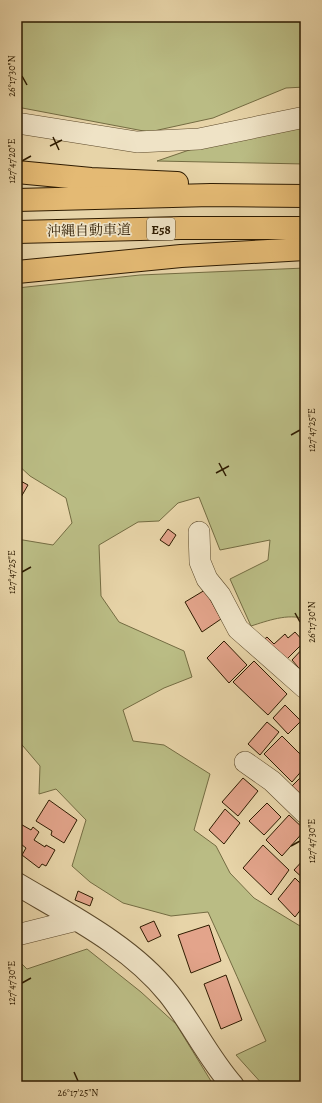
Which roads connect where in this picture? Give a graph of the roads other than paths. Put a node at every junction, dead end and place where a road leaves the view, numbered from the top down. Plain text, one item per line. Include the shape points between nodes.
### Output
1 (305, 117) edge
2 (17, 123) edge
3 (17, 172) edge
4 (211, 196) junction
5 (305, 196) edge
6 (17, 200) edge
7 (305, 228) edge
8 (17, 232) edge
9 (305, 249) edge
10 (17, 272) edge
11 (199, 532) dead end
12 (305, 688) edge
13 (244, 762) dead end
14 (305, 813) edge
15 (17, 884) edge
16 (77, 920) junction
17 (17, 935) edge
18 (233, 1086) edge

1 - 2 street via 198,139 137,142
3 - 4 highway via 91,179 182,183
4 - 5 highway
4 - 6 highway
7 - 8 highway, 沖縄自動車道 / E58
9 - 10 highway via 181,256
11 - 12 street via 200,562 207,579 220,595 238,629
13 - 14 street via 272,781
15 - 16 street
16 - 17 street
16 - 18 street via 127,953 169,994 215,1064

